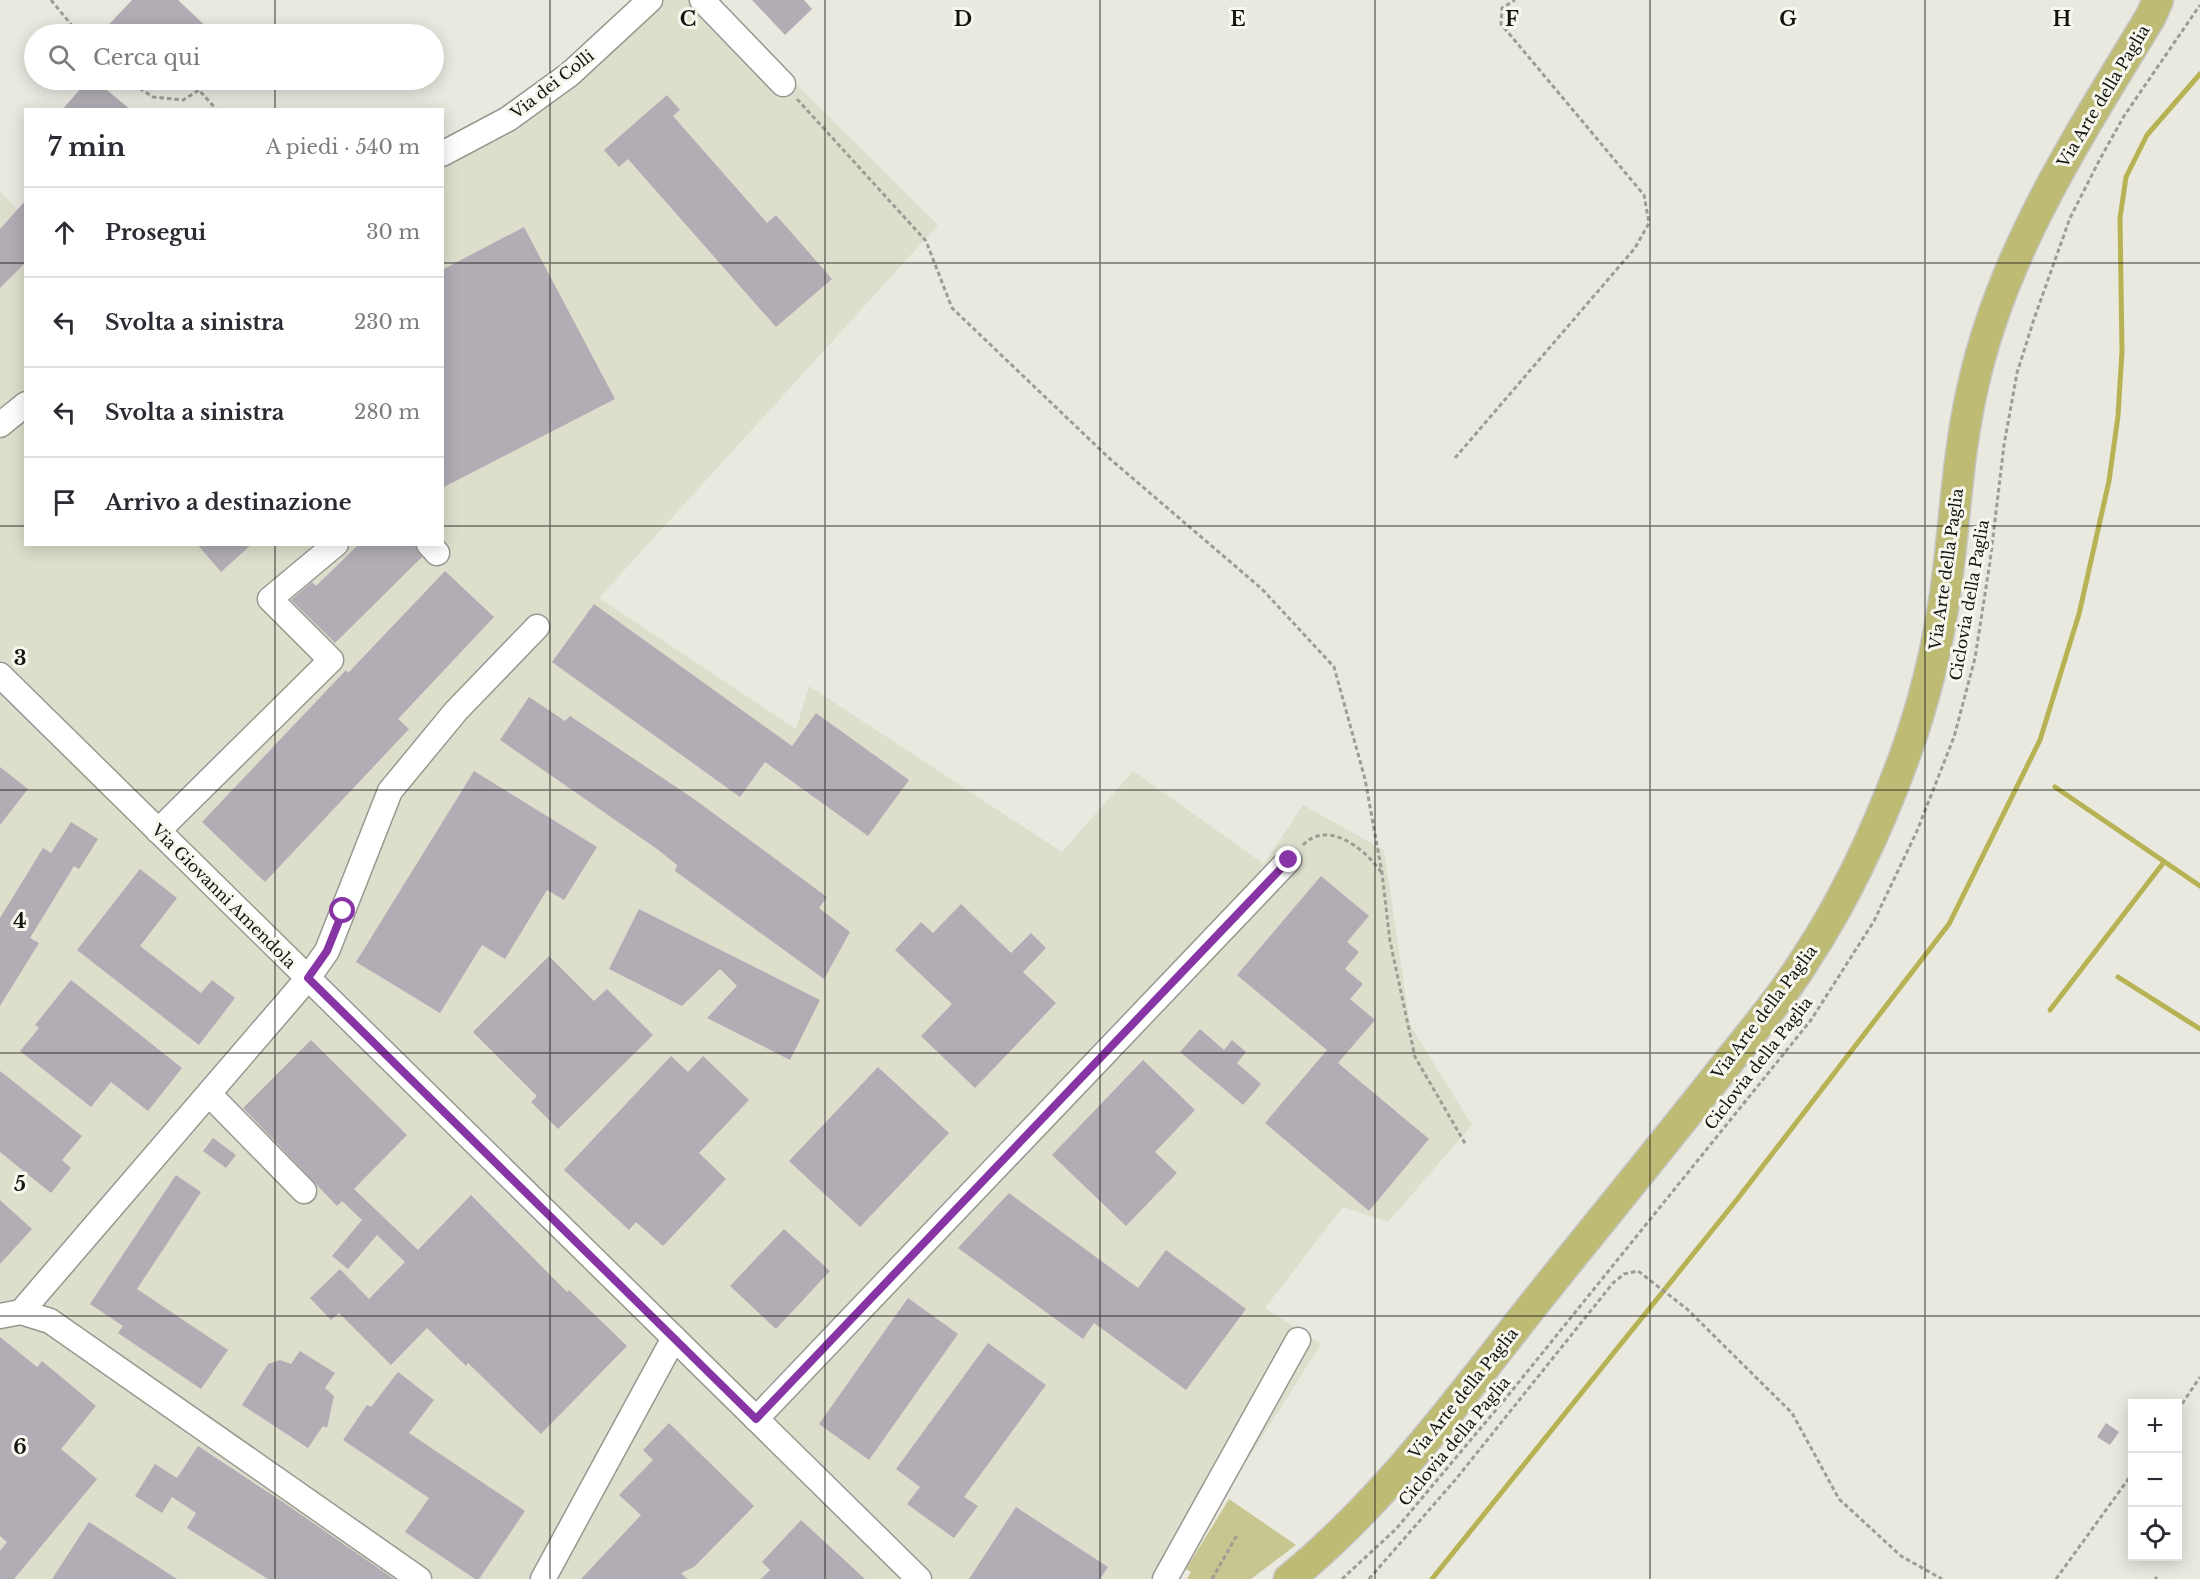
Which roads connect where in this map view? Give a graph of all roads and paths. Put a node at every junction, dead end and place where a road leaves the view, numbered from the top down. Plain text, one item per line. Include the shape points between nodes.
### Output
1 (51, 0) edge
2 (650, 0) edge
3 (702, 0) edge
4 (1515, 0) edge
5 (2158, 0) edge
6 (2200, 4) edge
7 (71, 24) edge
8 (783, 84) joint
9 (142, 90) edge
10 (199, 90) edge
11 (199, 90) edge
12 (215, 108) edge
13 (444, 153) edge
14 (24, 406) edge
15 (0, 425) edge
16 (1455, 458) dead end
17 (334, 546) edge
18 (537, 627) dead end
19 (0, 675) edge
20 (158, 831) junction
21 (1289, 860) joint
22 (1382, 873) junction
23 (308, 978) junction
24 (209, 1094) junction
25 (1466, 1144) dead end
26 (304, 1191) dead end
27 (10, 1314) edge
28 (674, 1338) junction
29 (1298, 1340) dead end
30 (2200, 1377) edge
31 (2182, 1404) edge
32 (756, 1419) junction
33 (2128, 1481) edge
34 (1237, 1535) dead end
35 (419, 1579) edge
36 (543, 1579) edge
37 (919, 1579) edge
38 (1165, 1579) edge
39 (1212, 1579) edge
40 (1289, 1579) edge
41 (1342, 1579) edge
42 (1369, 1579) edge
43 (1942, 1579) edge
44 (2056, 1579) edge

1 - 7 path
2 - 13 street, Via dei Colli via 570,74 508,119
3 - 8 street
4 - 16 path via 1502,8 1501,24 1644,195 1649,224 1635,248
5 - 40 main road, Via Arte della Paglia via 2037,211 1991,321 1964,430 1936,648 1905,756 1844,895 1790,983 1414,1454 1344,1530
6 - 41 path, Ciclovia della Paglia via 2124,116 2100,159 2070,218 2042,296 2017,373 1975,658 1954,737 1917,831 1874,921 1811,1020 1506,1398 1396,1529
8 - 22 path via 926,241 952,308 1109,458 1262,588 1334,667 1365,778
9 - 11 path via 153,97 183,100
10 - 12 path
14 - 15 street
17 - 20 street via 270,599 331,660
18 - 23 street via 456,711 390,790 327,951
19 - 20 street, Via Giovanni Amendola
20 - 23 street, Via Giovanni Amendola
21 - 22 path via 1308,840 1319,834 1331,834 1373,860
21 - 32 street
22 - 25 path via 1390,941 1415,1057
23 - 24 street
23 - 28 street, Via Giovanni Amendola
24 - 26 street
24 - 27 street
27 - 35 street via 50,1321
28 - 32 street, Via Giovanni Amendola
28 - 36 street
29 - 38 street
30 - 31 path
32 - 37 street, Via Giovanni Amendola
33 - 44 path
34 - 39 path
42 - 43 path via 1456,1479 1613,1283 1624,1274 1638,1271 1687,1309 1792,1413 1839,1499 1901,1556

